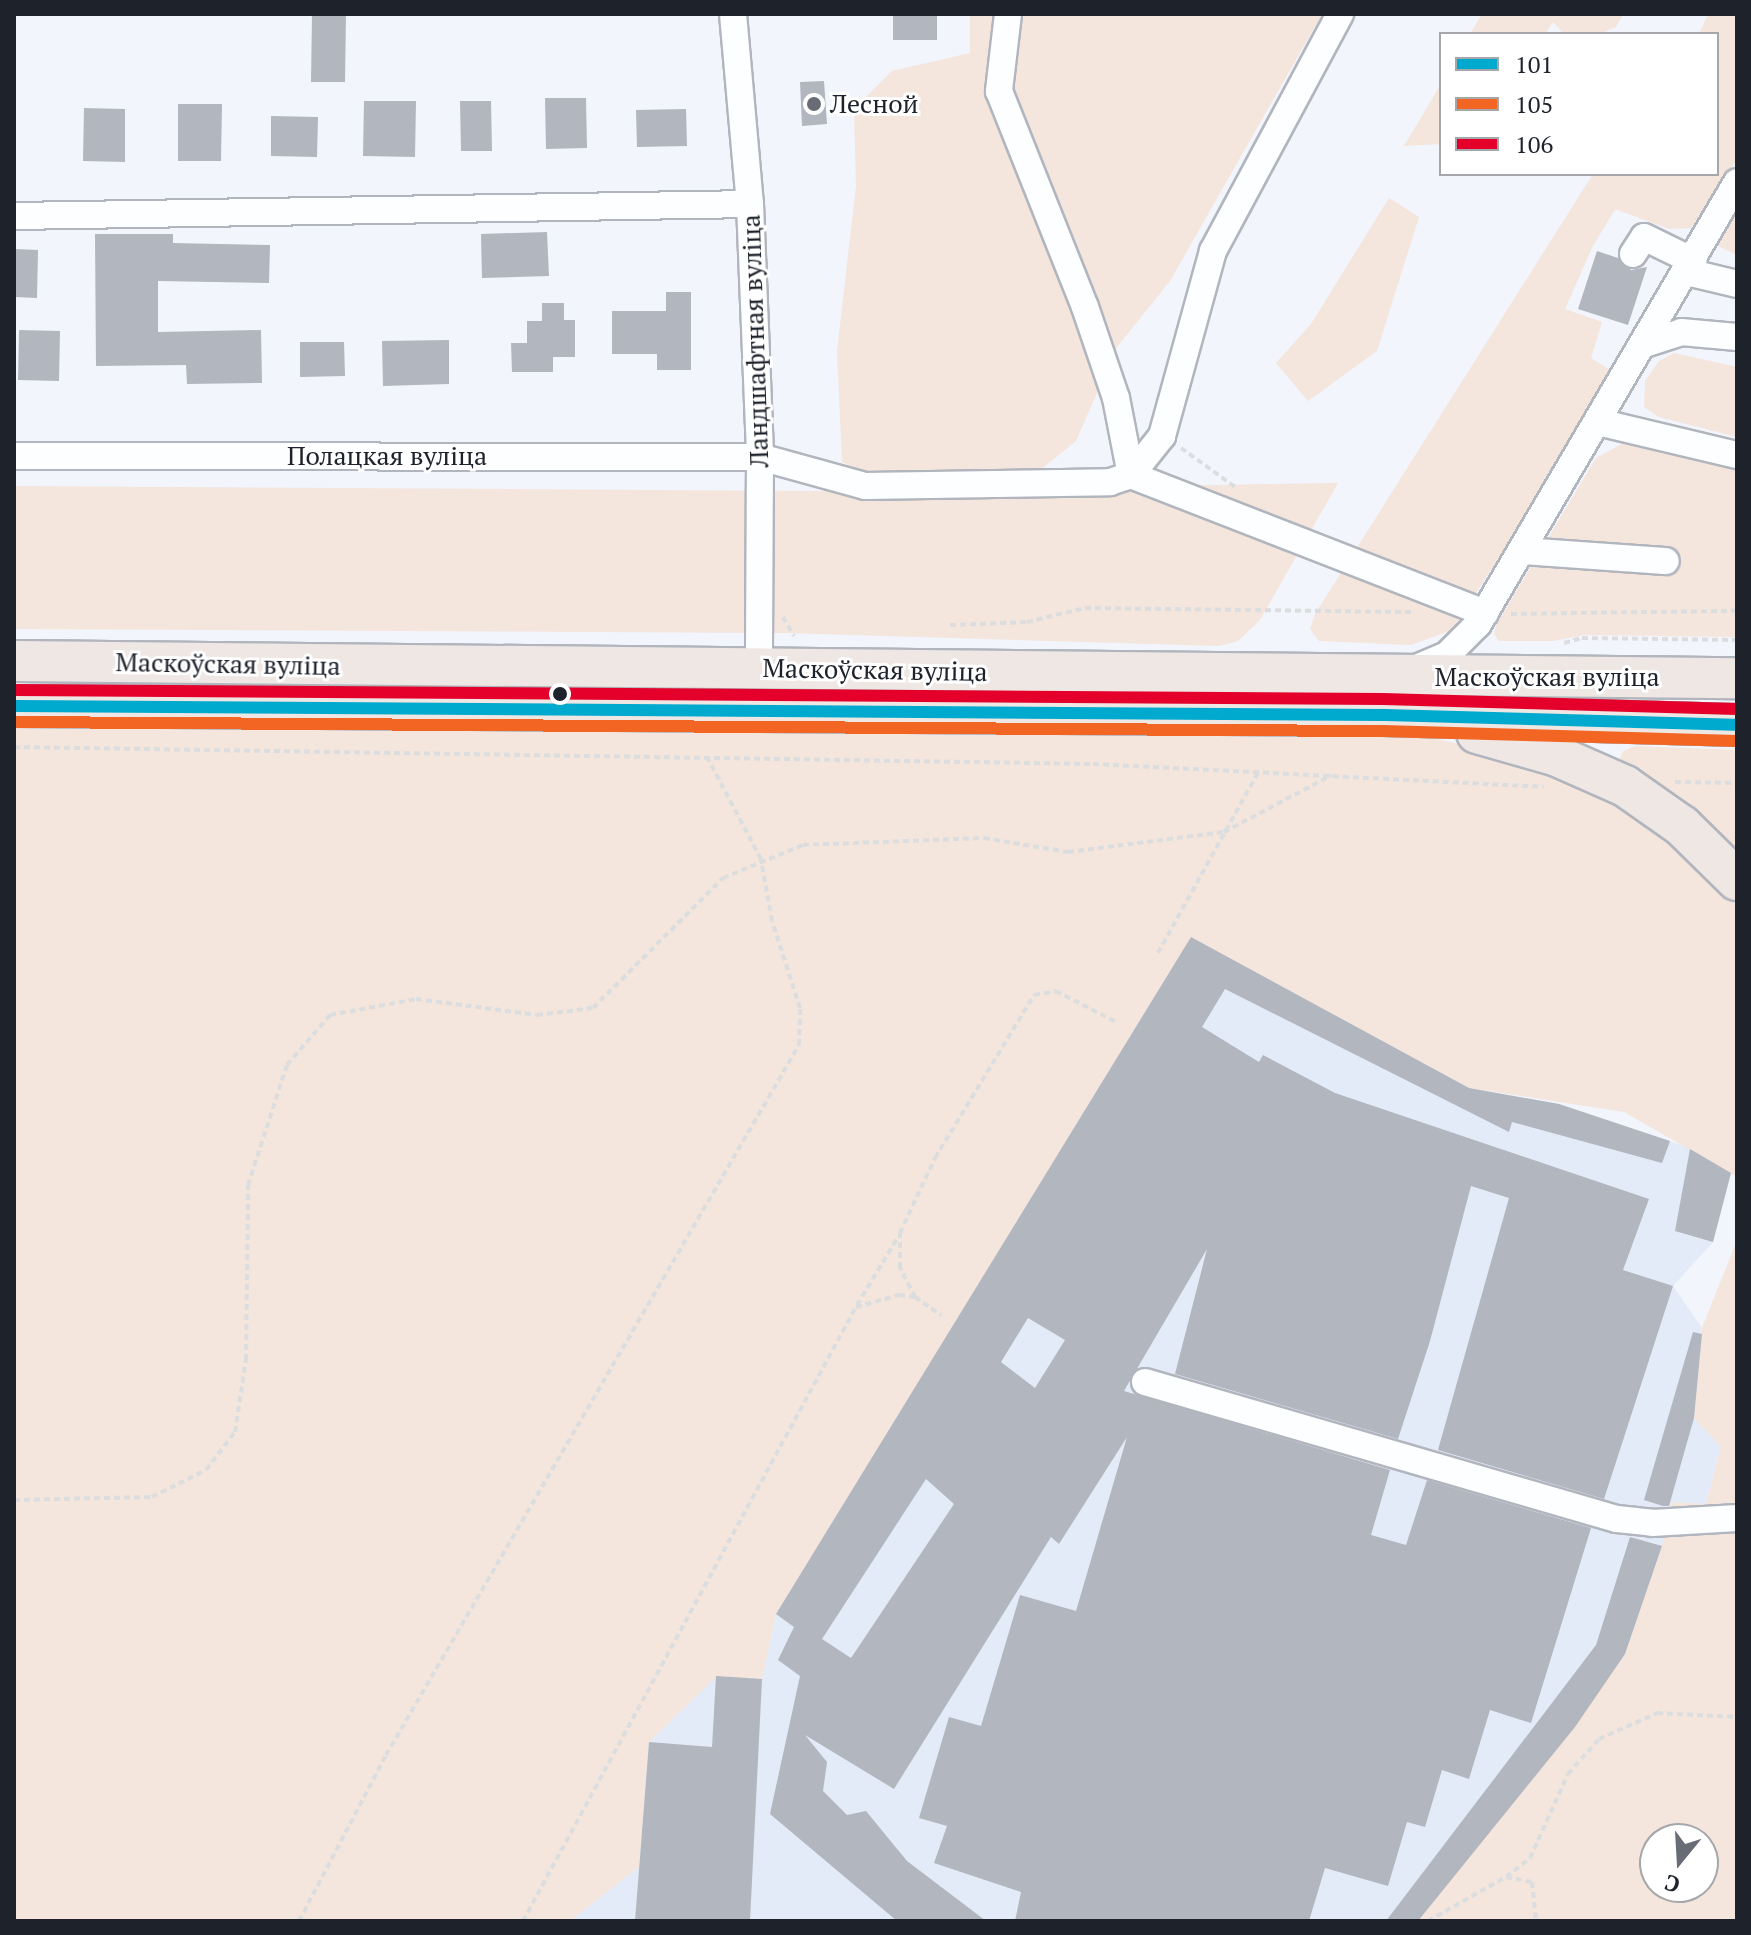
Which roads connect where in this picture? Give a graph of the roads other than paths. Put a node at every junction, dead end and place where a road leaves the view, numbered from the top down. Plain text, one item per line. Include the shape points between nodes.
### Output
1 (733, 14) edge
2 (1008, 14) edge
3 (1340, 14) edge
4 (1737, 182) edge
5 (750, 204) junction
6 (14, 216) edge
7 (1633, 254) dead end
8 (1690, 266) junction
9 (1737, 284) edge
10 (1737, 337) edge
11 (1645, 344) junction
12 (1598, 422) junction
13 (1737, 455) edge
14 (14, 456) edge
15 (760, 457) junction
16 (1131, 475) junction
17 (1522, 551) junction
18 (1666, 561) dead end
19 (1485, 613) junction
20 (14, 661) edge
21 (759, 669) junction
22 (1389, 676) junction
23 (1737, 678) edge
24 (14, 706) edge
25 (759, 711) junction
26 (1383, 715) junction
27 (1737, 725) edge
28 (1737, 880) edge
29 (1145, 1382) dead end
30 (1737, 1518) edge

1 - 5 street, Ландшафтная вуліца
2 - 16 street via 999,91 1094,333 1116,398
3 - 16 street via 1213,251 1162,436
4 - 8 street
5 - 6 street
5 - 15 street, Ландшафтная вуліца
7 - 8 street via 1644,237
8 - 9 street
8 - 11 street
10 - 11 street via 1681,332
11 - 12 street
12 - 13 street
12 - 17 street
14 - 15 street, Полацкая вуліца
15 - 16 street, Полацкая вуліца via 865,486 1110,482
15 - 21 street, Ландшафтная вуліца
16 - 19 street
17 - 18 street
17 - 19 street
19 - 22 street via 1447,655
20 - 21 highway, Маскоўская вуліца
21 - 22 highway, Маскоўская вуліца
21 - 25 highway
22 - 23 highway, Маскоўская вуліца
24 - 25 highway, Маскоўская вуліца
25 - 26 highway, Маскоўская вуліца
26 - 27 highway, Маскоўская вуліца
26 - 28 highway via 1516,743 1625,786 1682,826
29 - 30 street via 1617,1519 1665,1523

